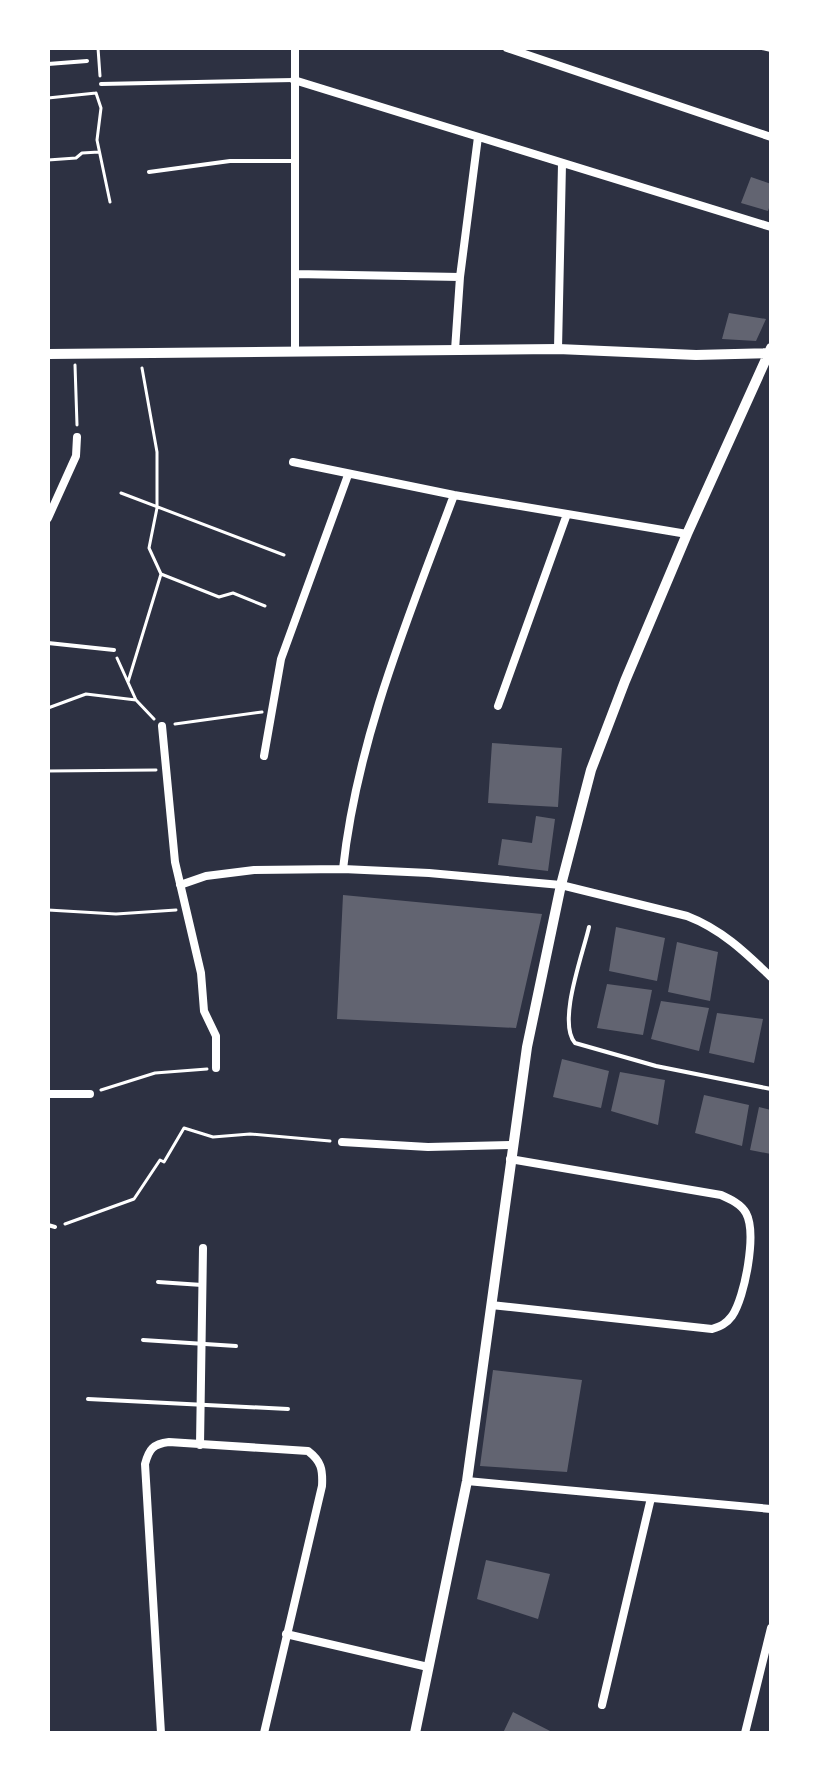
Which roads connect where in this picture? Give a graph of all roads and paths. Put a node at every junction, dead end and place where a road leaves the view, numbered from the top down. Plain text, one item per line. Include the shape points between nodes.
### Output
1 (98, 48) edge
2 (295, 48) edge
3 (507, 48) edge
4 (762, 48) edge
5 (771, 50) edge
6 (87, 61) joint
7 (48, 64) edge
8 (294, 80) junction
9 (101, 84) joint
10 (96, 93) junction
11 (48, 98) edge
12 (478, 137) junction
13 (771, 137) edge
14 (99, 152) junction
15 (48, 160) edge
16 (293, 161) junction
17 (562, 164) junction
18 (149, 172) dead end
19 (110, 202) dead end
20 (771, 227) edge
21 (295, 274) junction
22 (460, 277) junction
23 (558, 349) junction
24 (455, 350) junction
25 (295, 351) junction
26 (770, 351) edge
27 (75, 353) junction
28 (48, 354) edge
29 (142, 368) dead end
30 (77, 437) joint
31 (293, 462) dead end
32 (348, 475) junction
33 (121, 493) dead end
34 (454, 495) junction
35 (157, 508) junction
36 (567, 514) junction
37 (48, 518) edge
38 (687, 534) junction
39 (284, 555) dead end
40 (161, 574) junction
41 (265, 606) dead end
42 (48, 643) edge
43 (114, 650) joint
44 (128, 682) junction
45 (136, 700) junction
46 (498, 706) dead end
47 (48, 708) edge
48 (270, 711) junction
49 (162, 726) junction
50 (264, 756) dead end
51 (165, 770) junction
52 (48, 771) edge
53 (343, 869) junction
54 (180, 885) junction
55 (561, 885) junction
56 (185, 909) junction
57 (48, 910) edge
58 (589, 927) dead end
59 (771, 977) edge
60 (216, 1068) joint
61 (771, 1089) edge
62 (48, 1094) edge
63 (90, 1094) joint
64 (342, 1142) joint
65 (512, 1145) junction
66 (510, 1159) junction
67 (48, 1225) edge
68 (55, 1227) joint
69 (203, 1248) dead end
70 (158, 1282) dead end
71 (202, 1285) junction
72 (491, 1305) junction
73 (143, 1340) dead end
74 (202, 1343) junction
75 (236, 1346) dead end
76 (88, 1399) dead end
77 (201, 1404) junction
78 (288, 1409) dead end
79 (200, 1445) junction
80 (467, 1481) junction
81 (651, 1498) junction
82 (771, 1509) edge
83 (771, 1628) edge
84 (286, 1634) junction
85 (767, 1663) edge
86 (428, 1667) junction
87 (602, 1705) dead end
88 (161, 1733) edge
89 (264, 1733) edge
90 (415, 1733) edge
91 (745, 1733) edge

1 - 9 path
2 - 8 street
3 - 13 street
4 - 5 lane
6 - 7 lane
6 - 10 path
8 - 9 lane
8 - 12 street
8 - 16 street
10 - 11 path
10 - 14 path via 101,108
12 - 17 street
12 - 22 street
14 - 15 path
14 - 19 path
16 - 18 lane via 230,161
16 - 21 street
17 - 20 street
17 - 23 street
21 - 22 street
21 - 25 street
22 - 24 street
23 - 24 street
23 - 26 street via 696,355
24 - 25 street
25 - 27 street
26 - 38 street
27 - 28 street
27 - 30 path
29 - 35 path via 157,452
30 - 37 street via 76,456
31 - 32 street
32 - 34 street
32 - 48 street via 281,659
33 - 35 path
34 - 36 street
34 - 53 street via 371,733 347,827
35 - 39 path
35 - 40 path via 149,548
36 - 38 street
36 - 46 street
38 - 55 street via 591,770
40 - 41 path via 219,597 233,593
40 - 44 path
42 - 43 lane
43 - 44 path
44 - 45 path
45 - 47 path via 86,694
45 - 49 path
48 - 49 path
48 - 50 street
49 - 51 street
51 - 52 path
51 - 54 street
53 - 54 street via 241,871
53 - 55 street
54 - 56 street
55 - 59 street via 705,923 725,934
55 - 65 street
56 - 57 path via 116,914
56 - 60 street via 201,973 204,1011 216,1036
58 - 61 lane via 567,1019 575,1043
60 - 63 path via 155,1073
62 - 63 street
64 - 65 street
64 - 68 path via 250,1134 213,1137 184,1128 134,1199
65 - 66 street
66 - 72 street
66 - 72 street via 721,1195 746,1213 750,1228 740,1298 724,1325 712,1329
67 - 68 lane
69 - 71 street
70 - 71 lane
71 - 74 street
72 - 80 street
73 - 74 lane
74 - 75 lane
74 - 77 street
76 - 77 lane
77 - 78 lane
77 - 79 street
79 - 84 street via 308,1451 319,1459 322,1486
79 - 88 street via 156,1443 145,1464
80 - 81 street
80 - 86 street
81 - 82 street
81 - 87 street
83 - 85 street
84 - 86 street
84 - 89 street
85 - 91 street
86 - 90 street

